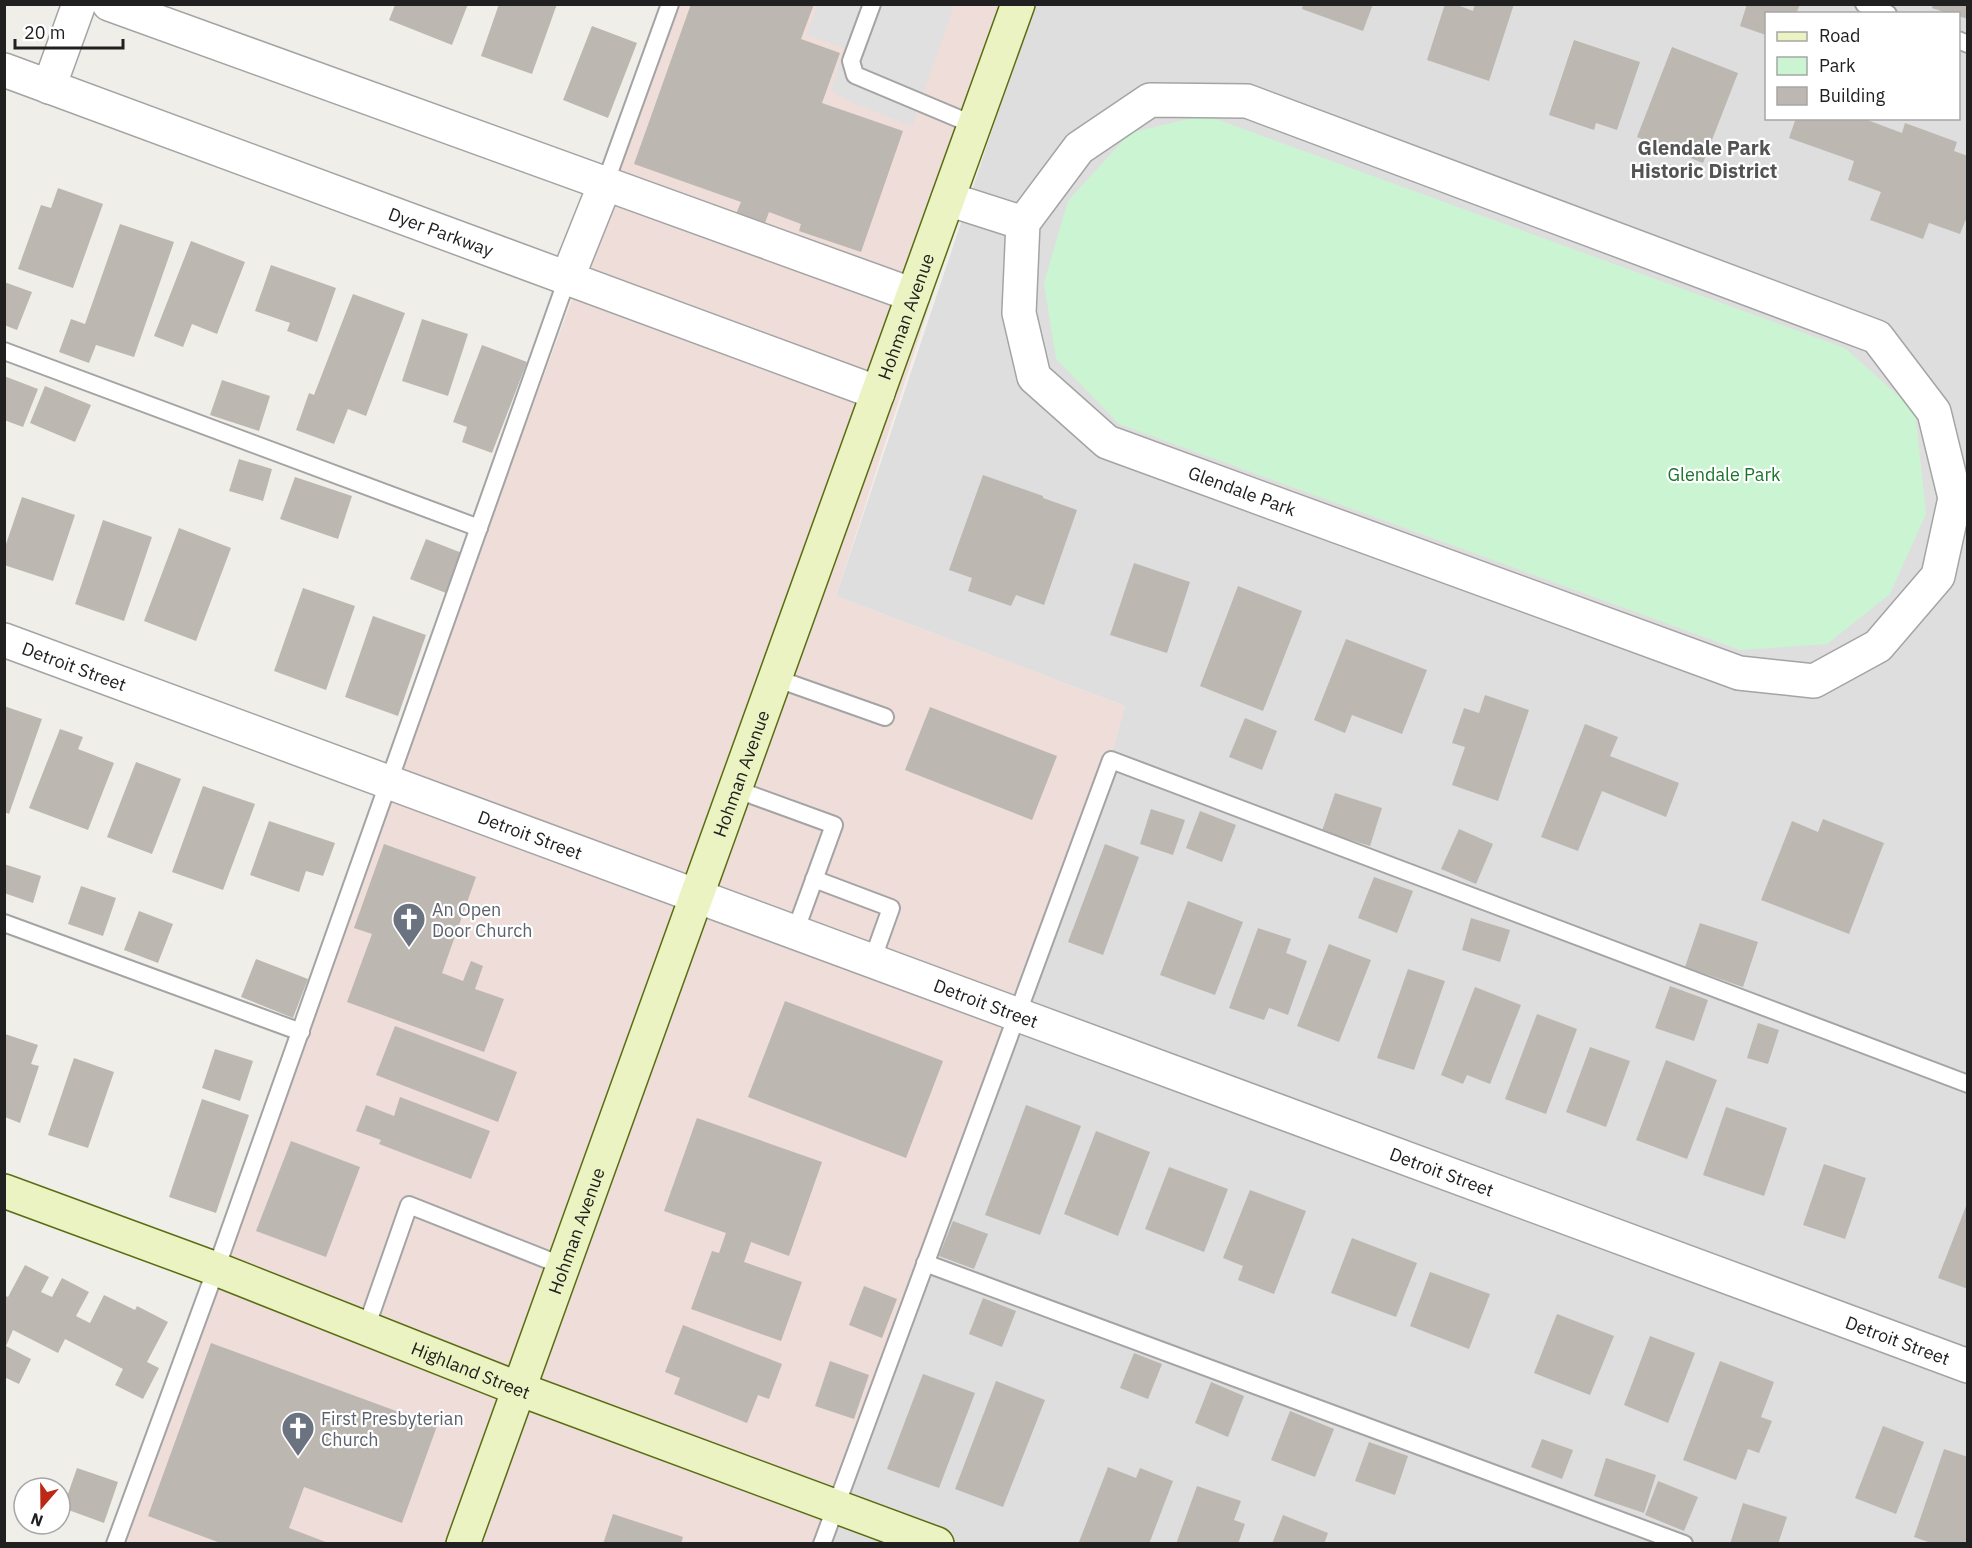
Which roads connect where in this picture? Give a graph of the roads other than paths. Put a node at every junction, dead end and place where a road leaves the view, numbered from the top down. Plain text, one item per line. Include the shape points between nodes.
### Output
1 (79, 4) edge
2 (109, 4) edge
3 (670, 4) edge
4 (872, 4) edge
5 (1018, 4) edge
6 (1864, 4) edge
7 (1883, 12) edge
8 (4, 70) edge
9 (49, 87) junction
10 (974, 125) junction
11 (605, 184) junction
12 (948, 199) junction
13 (1023, 223) junction
14 (567, 279) junction
15 (913, 295) junction
16 (4, 351) edge
17 (878, 393) junction
18 (479, 528) junction
19 (4, 640) edge
20 (775, 678) junction
21 (885, 717) dead end
22 (389, 782) junction
23 (735, 789) junction
24 (814, 879) junction
25 (697, 895) junction
26 (4, 923) edge
27 (795, 932) junction
28 (872, 961) junction
29 (1017, 1015) junction
30 (301, 1032) junction
31 (1968, 1084) edge
32 (4, 1191) edge
33 (925, 1263) junction
34 (563, 1266) junction
35 (216, 1269) junction
36 (366, 1328) junction
37 (1968, 1366) edge
38 (519, 1389) junction
39 (836, 1506) junction
40 (115, 1544) edge
41 (462, 1544) edge
42 (822, 1544) edge
43 (937, 1544) edge
44 (1684, 1544) edge

1 - 9 street
2 - 11 street
3 - 11 lane
4 - 10 lane via 850,61 855,75
5 - 10 main road, Hohman Avenue
6 - 7 lane
8 - 9 street, Dyer Parkway
9 - 14 street, Dyer Parkway
10 - 12 main road, Hohman Avenue
11 - 14 street
11 - 15 street
12 - 13 street
12 - 15 main road, Hohman Avenue
13 - 13 street, Glendale Park via 1079,148 1150,100 1247,101 1877,337 1934,412 1955,498 1938,576 1878,646 1814,681 1739,673 1107,442 1034,377 1019,313
14 - 17 street, Dyer Parkway
14 - 18 lane
15 - 17 main road, Hohman Avenue
16 - 18 lane
17 - 20 main road, Hohman Avenue
18 - 22 lane
19 - 22 street, Detroit Street
20 - 21 lane
20 - 23 main road, Hohman Avenue
22 - 25 street, Detroit Street
22 - 30 lane
23 - 24 lane via 834,825
23 - 25 main road, Hohman Avenue
24 - 27 lane
24 - 28 lane via 891,908
25 - 27 street, Detroit Street
25 - 34 main road, Hohman Avenue
26 - 30 lane
27 - 28 street, Detroit Street
28 - 29 street, Detroit Street
29 - 31 lane via 1111,760
29 - 33 lane
29 - 37 street, Detroit Street
30 - 35 lane
32 - 35 main road, Highland Street
33 - 39 lane
33 - 44 lane
34 - 36 lane via 409,1205
34 - 38 main road, Hohman Avenue
35 - 36 main road, Highland Street
35 - 40 lane
36 - 38 main road, Highland Street
38 - 39 main road, Highland Street
38 - 41 main road, Hohman Avenue
39 - 42 lane
39 - 43 main road, Highland Street

